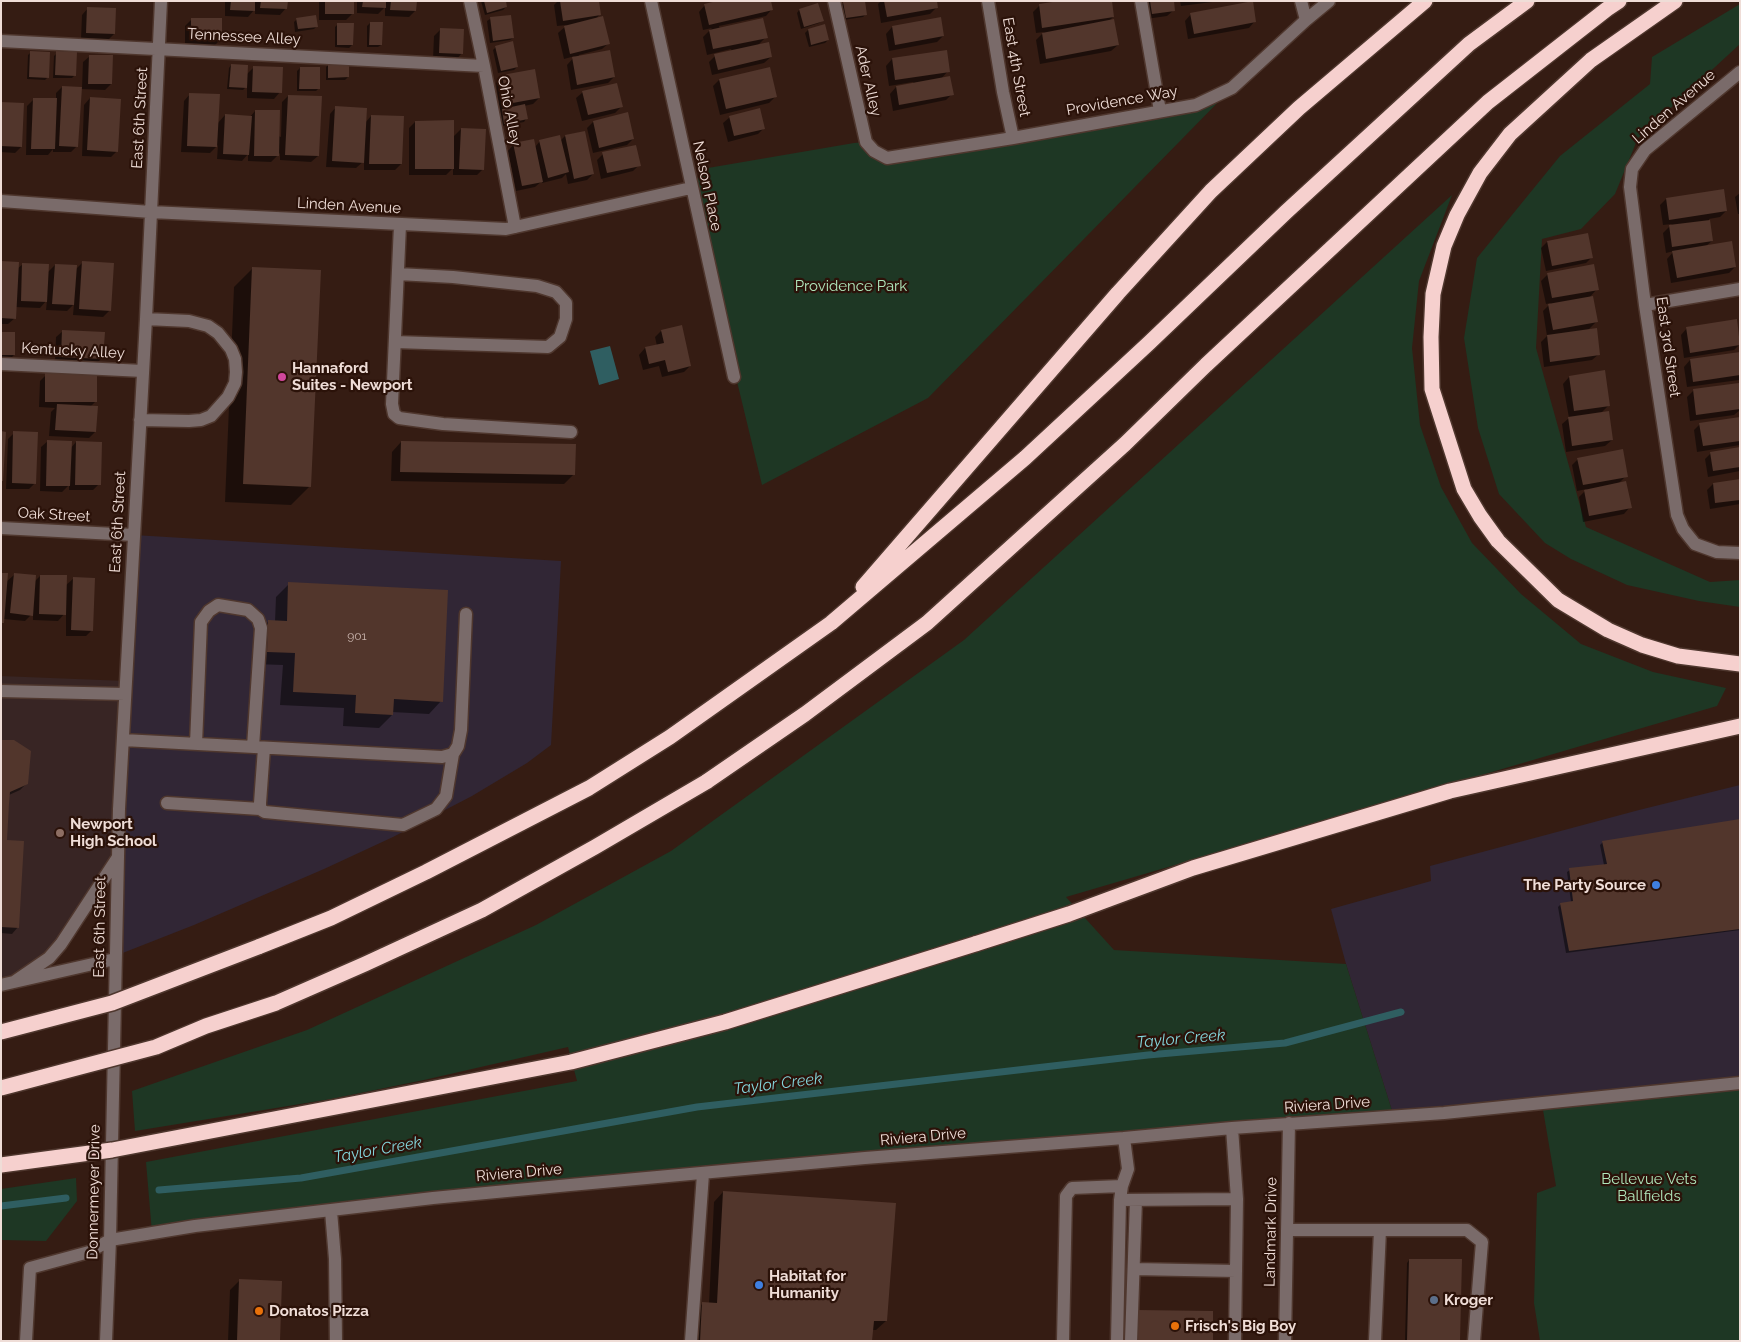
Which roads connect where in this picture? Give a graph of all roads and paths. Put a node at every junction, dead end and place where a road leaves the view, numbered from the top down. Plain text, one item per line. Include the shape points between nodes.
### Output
1 (160, 1) edge
2 (470, 1) edge
3 (651, 1) edge
4 (834, 1) edge
5 (988, 1) edge
6 (1141, 1) edge
7 (1302, 1) edge
8 (1329, 1) edge
9 (1425, 1) edge
10 (1527, 1) edge
11 (1619, 1) edge
12 (1675, 1) edge
13 (1306, 20) junction
14 (1, 41) edge
15 (159, 50) junction
16 (484, 66) junction
17 (1740, 72) edge
18 (1160, 111) junction
19 (1013, 138) junction
20 (887, 158) joint
21 (1632, 169) joint
22 (691, 188) junction
23 (1, 201) edge
24 (151, 212) junction
25 (400, 225) junction
26 (515, 227) junction
27 (398, 274) junction
28 (1740, 289) edge
29 (1645, 305) junction
30 (146, 320) junction
31 (395, 342) junction
32 (1, 364) edge
33 (143, 371) junction
34 (734, 378) dead end
35 (140, 420) junction
36 (571, 432) dead end
37 (1, 528) edge
38 (134, 536) junction
39 (1740, 553) edge
40 (466, 614) dead end
41 (831, 623) junction
42 (1740, 664) edge
43 (1, 692) edge
44 (125, 694) junction
45 (1740, 726) edge
46 (123, 740) junction
47 (196, 744) junction
48 (259, 747) junction
49 (453, 754) junction
50 (167, 803) dead end
51 (260, 809) junction
52 (118, 857) junction
53 (115, 960) junction
54 (7, 984) edge
55 (1, 1032) edge
56 (113, 1045) joint
57 (1740, 1083) edge
58 (1, 1088) edge
59 (1289, 1124) junction
60 (1232, 1128) junction
61 (1124, 1138) junction
62 (1, 1165) edge
63 (703, 1174) junction
64 (1122, 1186) junction
65 (1237, 1199) junction
66 (1120, 1200) junction
67 (1136, 1200) junction
68 (331, 1211) junction
69 (1288, 1230) junction
70 (1380, 1230) junction
71 (110, 1240) junction
72 (1134, 1269) junction
73 (1236, 1271) junction
74 (26, 1341) edge
75 (106, 1341) edge
76 (336, 1341) edge
77 (691, 1341) edge
78 (1063, 1341) edge
79 (1117, 1341) edge
80 (1131, 1341) edge
81 (1235, 1341) edge
82 (1285, 1341) edge
83 (1374, 1341) edge
84 (1474, 1341) edge

1 - 15 street, East 6th Street
2 - 16 street, Ohio Alley
3 - 22 street, Nelson Place
4 - 20 street, Ader Alley via 866,142
5 - 19 street, East 4th Street
6 - 18 street
7 - 13 street
8 - 13 street, Providence Way
9 - 41 highway via 1299,108 1211,191
10 - 41 highway via 1469,44 1026,458
11 - 58 highway, bridge via 1488,102 1125,444 926,623 805,714 706,782 482,910 276,1003 206,1026 156,1047
12 - 42 highway via 1591,60 1510,134 1480,173 1444,246 1433,294 1430,337 1432,389 1464,489 1498,541 1558,600 1608,630 1642,645 1678,656
13 - 18 street, Providence Way via 1232,88 1196,105
14 - 15 street, Tennessee Alley
15 - 16 street, Tennessee Alley
15 - 24 street, East 6th Street
16 - 26 street, Ohio Alley
17 - 21 street, Linden Avenue via 1645,150
18 - 19 street, Providence Way
19 - 20 street, Providence Way
21 - 29 street, East 3rd Street via 1630,187
22 - 26 street, Linden Avenue
22 - 34 street, Nelson Place
23 - 24 street, Linden Avenue
24 - 25 street, Linden Avenue
24 - 30 street, East 6th Street
25 - 26 street, Linden Avenue via 484,229
25 - 27 street
27 - 31 street
27 - 31 street via 538,286 556,292 566,304 566,319 560,337 548,347
28 - 29 street
29 - 39 street, East 3rd Street via 1677,515 1695,544 1717,552
30 - 33 street, East 6th Street
30 - 35 street via 189,321 208,326 231,349 236,372 228,397 211,416 189,421
31 - 36 street via 392,404 394,414 399,418
32 - 33 street, Kentucky Alley
33 - 35 street, East 6th Street
35 - 38 street, East 6th Street
37 - 38 street, Oak Street
38 - 44 street, East 6th Street
40 - 49 street via 461,730
41 - 55 highway, bridge via 670,738 589,788 426,872 331,918 112,1003
43 - 44 street
44 - 46 street, East 6th Street
45 - 62 highway, bridge via 1450,791 1193,868 1069,914 725,1022 571,1062 112,1150
46 - 47 street
46 - 52 street, East 6th Street
47 - 48 street
47 - 48 street via 201,622 218,605 248,610 258,619 261,628
48 - 49 street via 442,757
48 - 51 street
49 - 51 street via 446,796 436,809 403,825
50 - 51 street
52 - 53 street, East 6th Street
52 - 54 street via 49,958
53 - 54 street
53 - 56 street, East 6th Street
56 - 71 street, Donnermeyer Drive
57 - 59 street, Riviera Drive via 1452,1112
59 - 60 street, Riviera Drive
59 - 69 street, Landmark Drive
60 - 61 street, Riviera Drive
60 - 65 street
61 - 63 street, Riviera Drive
61 - 64 street via 1128,1169
63 - 68 street, Riviera Drive via 433,1198
63 - 77 street
64 - 66 street
64 - 78 street via 1072,1188 1066,1196
65 - 67 street
65 - 73 street
66 - 67 street
66 - 79 street
67 - 72 street
68 - 71 street, Riviera Drive via 196,1226
68 - 76 street
69 - 70 street
69 - 82 street, Landmark Drive
70 - 83 street
70 - 84 street via 1467,1230 1482,1242
71 - 74 street via 89,1252 30,1268
71 - 75 street, Donnermeyer Drive
72 - 73 street
72 - 80 street
73 - 81 street

